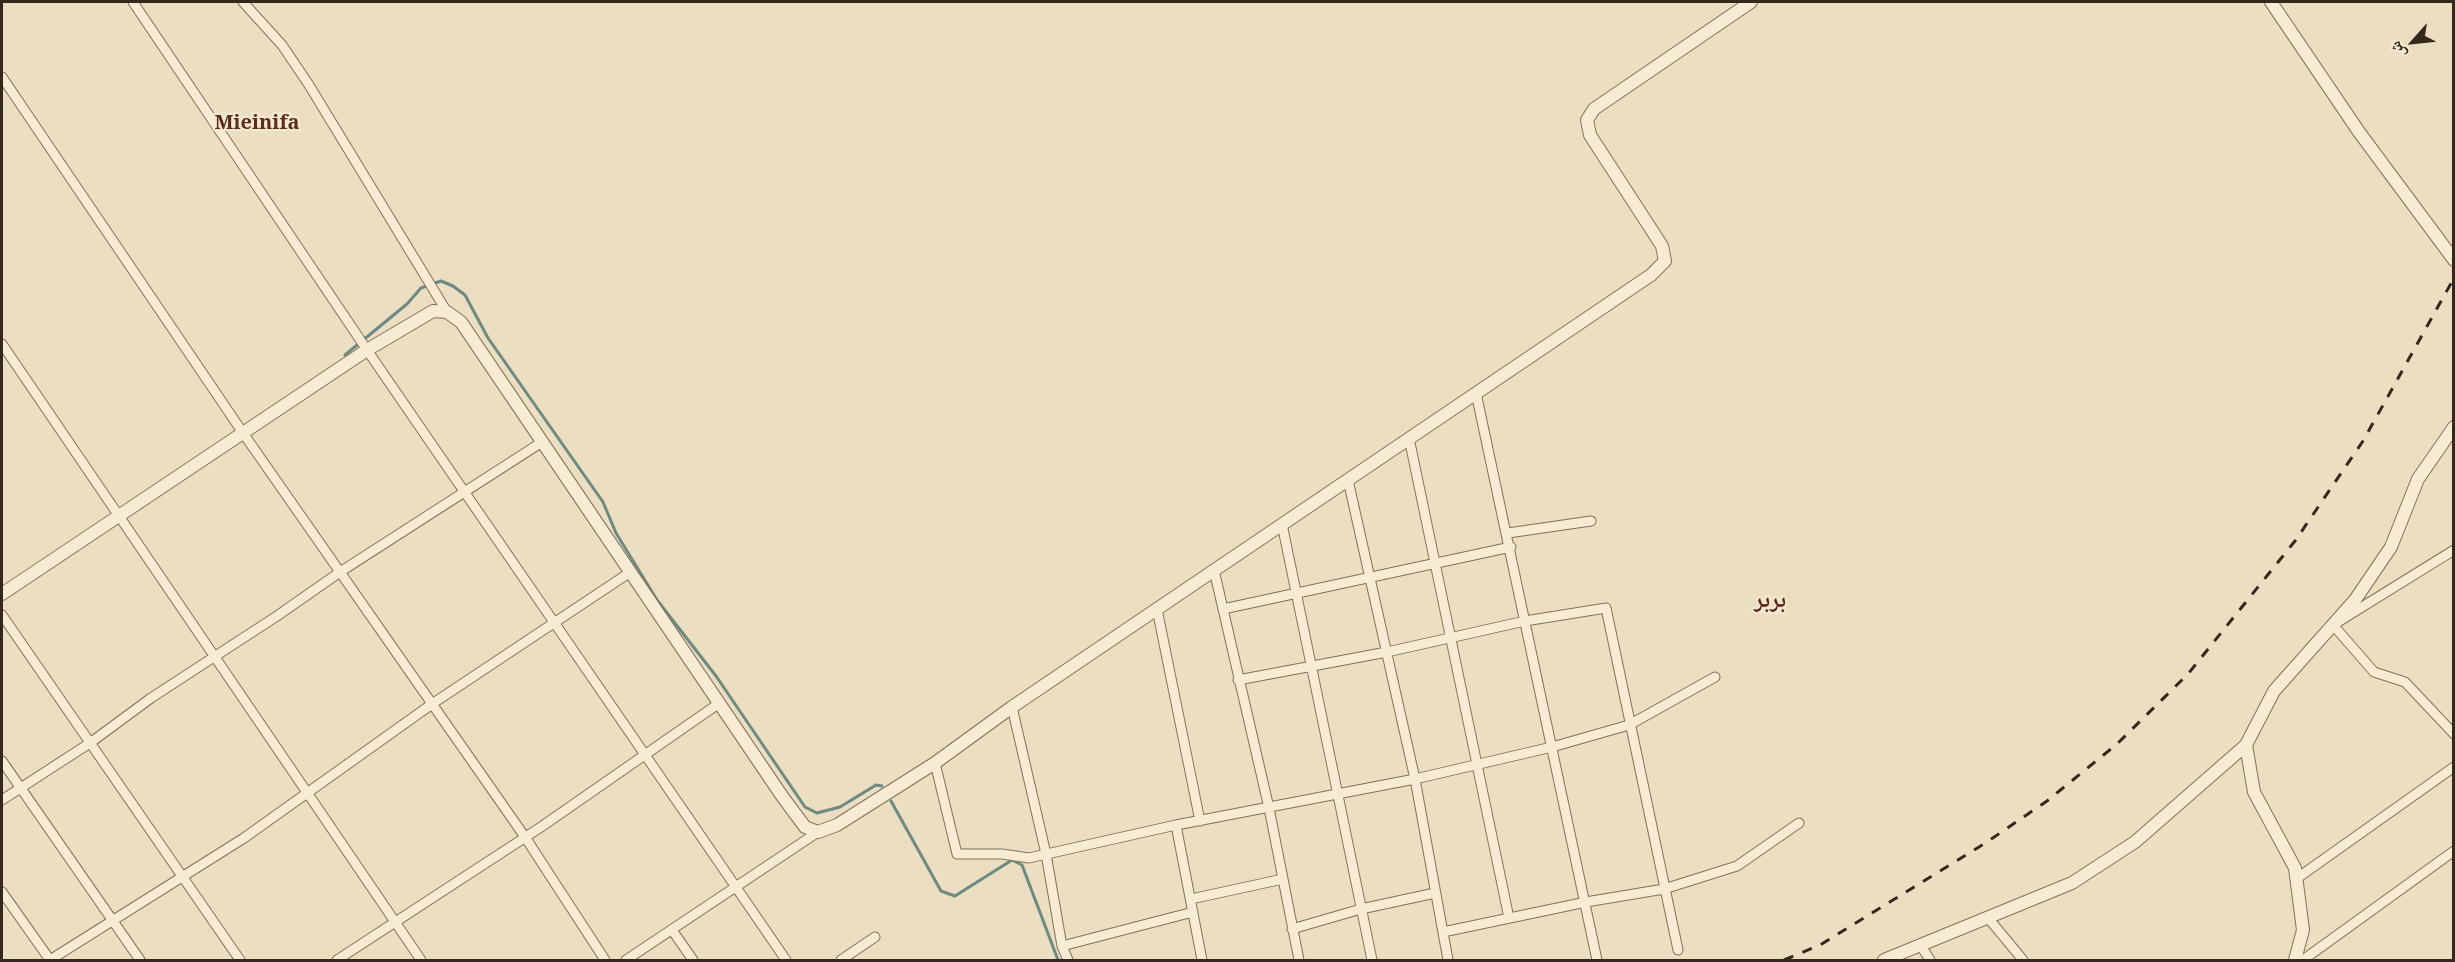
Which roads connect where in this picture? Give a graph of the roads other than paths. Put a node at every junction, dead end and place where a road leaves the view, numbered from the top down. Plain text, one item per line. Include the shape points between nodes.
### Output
1 (133, 2) edge
2 (243, 2) edge
3 (1751, 2) edge
4 (2271, 2) edge
5 (2, 77) edge
6 (2454, 260) edge
7 (447, 312) junction
8 (2, 344) edge
9 (367, 350) junction
10 (1476, 393) junction
11 (2454, 427) edge
12 (243, 433) junction
13 (1409, 438) junction
14 (542, 442) junction
15 (1348, 480) junction
16 (466, 492) junction
17 (118, 517) junction
18 (1591, 521) dead end
19 (1282, 524) junction
20 (1508, 533) junction
21 (1511, 547) junction
22 (2454, 550) edge
23 (1434, 564) junction
24 (1214, 570) junction
25 (340, 572) junction
26 (629, 573) junction
27 (1370, 577) junction
28 (2, 594) edge
29 (1298, 595) junction
30 (1157, 609) junction
31 (1223, 609) junction
32 (2, 615) edge
33 (1525, 621) junction
34 (556, 623) junction
35 (2333, 625) junction
36 (1451, 638) junction
37 (1387, 652) junction
38 (214, 656) junction
39 (1311, 666) junction
40 (1715, 677) dead end
41 (1238, 680) junction
42 (432, 704) junction
43 (718, 704) junction
44 (1012, 707) junction
45 (1629, 725) junction
46 (2454, 734) edge
47 (90, 743) junction
48 (2246, 745) junction
49 (1552, 747) junction
50 (645, 753) junction
51 (2, 761) edge
52 (935, 763) junction
53 (1478, 764) junction
54 (2454, 767) edge
55 (1415, 779) junction
56 (20, 787) junction
57 (308, 793) junction
58 (1337, 794) junction
59 (2, 800) edge
60 (1269, 808) junction
61 (1200, 821) junction
62 (1799, 823) dead end
63 (1176, 825) junction
64 (818, 832) junction
65 (525, 837) junction
66 (2454, 851) edge
67 (1046, 854) junction
68 (181, 875) junction
69 (1283, 879) junction
70 (2296, 879) junction
71 (737, 886) junction
72 (1664, 889) junction
73 (2, 892) edge
74 (1435, 893) junction
75 (1191, 899) junction
76 (1586, 902) junction
77 (1361, 909) junction
78 (1193, 912) junction
79 (1509, 918) junction
80 (1989, 919) junction
81 (113, 922) junction
82 (396, 922) junction
83 (1292, 929) junction
84 (672, 930) junction
85 (1443, 932) junction
86 (875, 937) dead end
87 (1062, 946) junction
88 (1921, 946) junction
89 (1678, 950) dead end
90 (50, 960) edge
91 (140, 960) edge
92 (240, 960) edge
93 (338, 960) edge
94 (422, 960) edge
95 (605, 960) edge
96 (626, 960) edge
97 (693, 960) edge
98 (786, 960) edge
99 (841, 960) edge
100 (1068, 960) edge
101 (1202, 960) edge
102 (1299, 960) edge
103 (1372, 960) edge
104 (1448, 960) edge
105 (1597, 960) edge
106 (1884, 960) edge
107 (1930, 960) edge
108 (2023, 960) edge
109 (2295, 960) edge
110 (2303, 960) edge

1 - 9 street
2 - 7 street via 282,45 309,85
3 - 10 street via 1594,109 1587,120 1590,135 1662,246 1665,261 1651,275
4 - 6 street via 2359,132
5 - 12 street
7 - 9 street via 433,311
7 - 14 street via 461,322
8 - 17 street
9 - 12 street
9 - 16 street
10 - 13 street
10 - 20 street
11 - 35 street via 2418,480 2391,547
12 - 17 street
12 - 25 street
13 - 15 street
13 - 23 street
14 - 16 street
14 - 26 street
15 - 19 street
15 - 27 street
16 - 25 street
16 - 34 street
17 - 28 street
17 - 38 street
18 - 20 street
19 - 24 street
19 - 29 street
20 - 21 street
21 - 23 street
21 - 33 street
22 - 35 street
23 - 27 street
23 - 36 street
24 - 30 street
24 - 31 street
25 - 38 street
25 - 42 street
26 - 34 street
26 - 43 street
27 - 29 street
27 - 37 street
29 - 31 street
29 - 39 street
30 - 44 street
30 - 61 street
31 - 41 street
32 - 47 street
33 - 36 street
33 - 45 street via 1606,608
33 - 49 street
34 - 42 street
34 - 50 street
35 - 46 street via 2374,672 2405,682
35 - 48 street via 2274,691
36 - 37 street
36 - 53 street
37 - 39 street
37 - 55 street
38 - 47 street
38 - 57 street
39 - 41 street
39 - 58 street
40 - 45 street
41 - 60 street
42 - 57 street
42 - 65 street
43 - 50 street
43 - 64 street via 805,827
44 - 52 street
44 - 67 street
45 - 49 street
45 - 72 street
47 - 56 street
47 - 68 street
48 - 70 street via 2254,792 2295,868
48 - 80 street via 2135,842 2072,883
49 - 53 street
49 - 76 street
50 - 65 street
50 - 71 street
51 - 56 street
52 - 64 street via 837,825
52 - 67 street via 957,854 1029,858
53 - 55 street
53 - 79 street
54 - 70 street
55 - 58 street
55 - 74 street
56 - 59 street
56 - 81 street
57 - 68 street via 244,838
57 - 82 street
58 - 60 street
58 - 77 street
60 - 61 street
60 - 69 street
61 - 63 street
62 - 72 street via 1737,866
63 - 67 street
63 - 75 street
64 - 71 street
65 - 82 street
65 - 95 street
66 - 110 street
67 - 87 street
68 - 81 street
68 - 92 street
69 - 75 street
69 - 83 street
70 - 109 street via 2303,930
71 - 84 street
71 - 98 street
72 - 76 street
72 - 89 street
73 - 90 street
74 - 77 street
74 - 85 street
75 - 78 street
76 - 79 street
76 - 105 street
77 - 83 street
77 - 103 street
78 - 87 street
78 - 101 street
79 - 85 street
80 - 88 street
80 - 108 street
81 - 90 street
81 - 91 street
82 - 93 street
82 - 94 street
83 - 102 street
84 - 96 street
84 - 97 street
85 - 104 street
86 - 99 street
87 - 100 street
88 - 106 street
88 - 107 street

